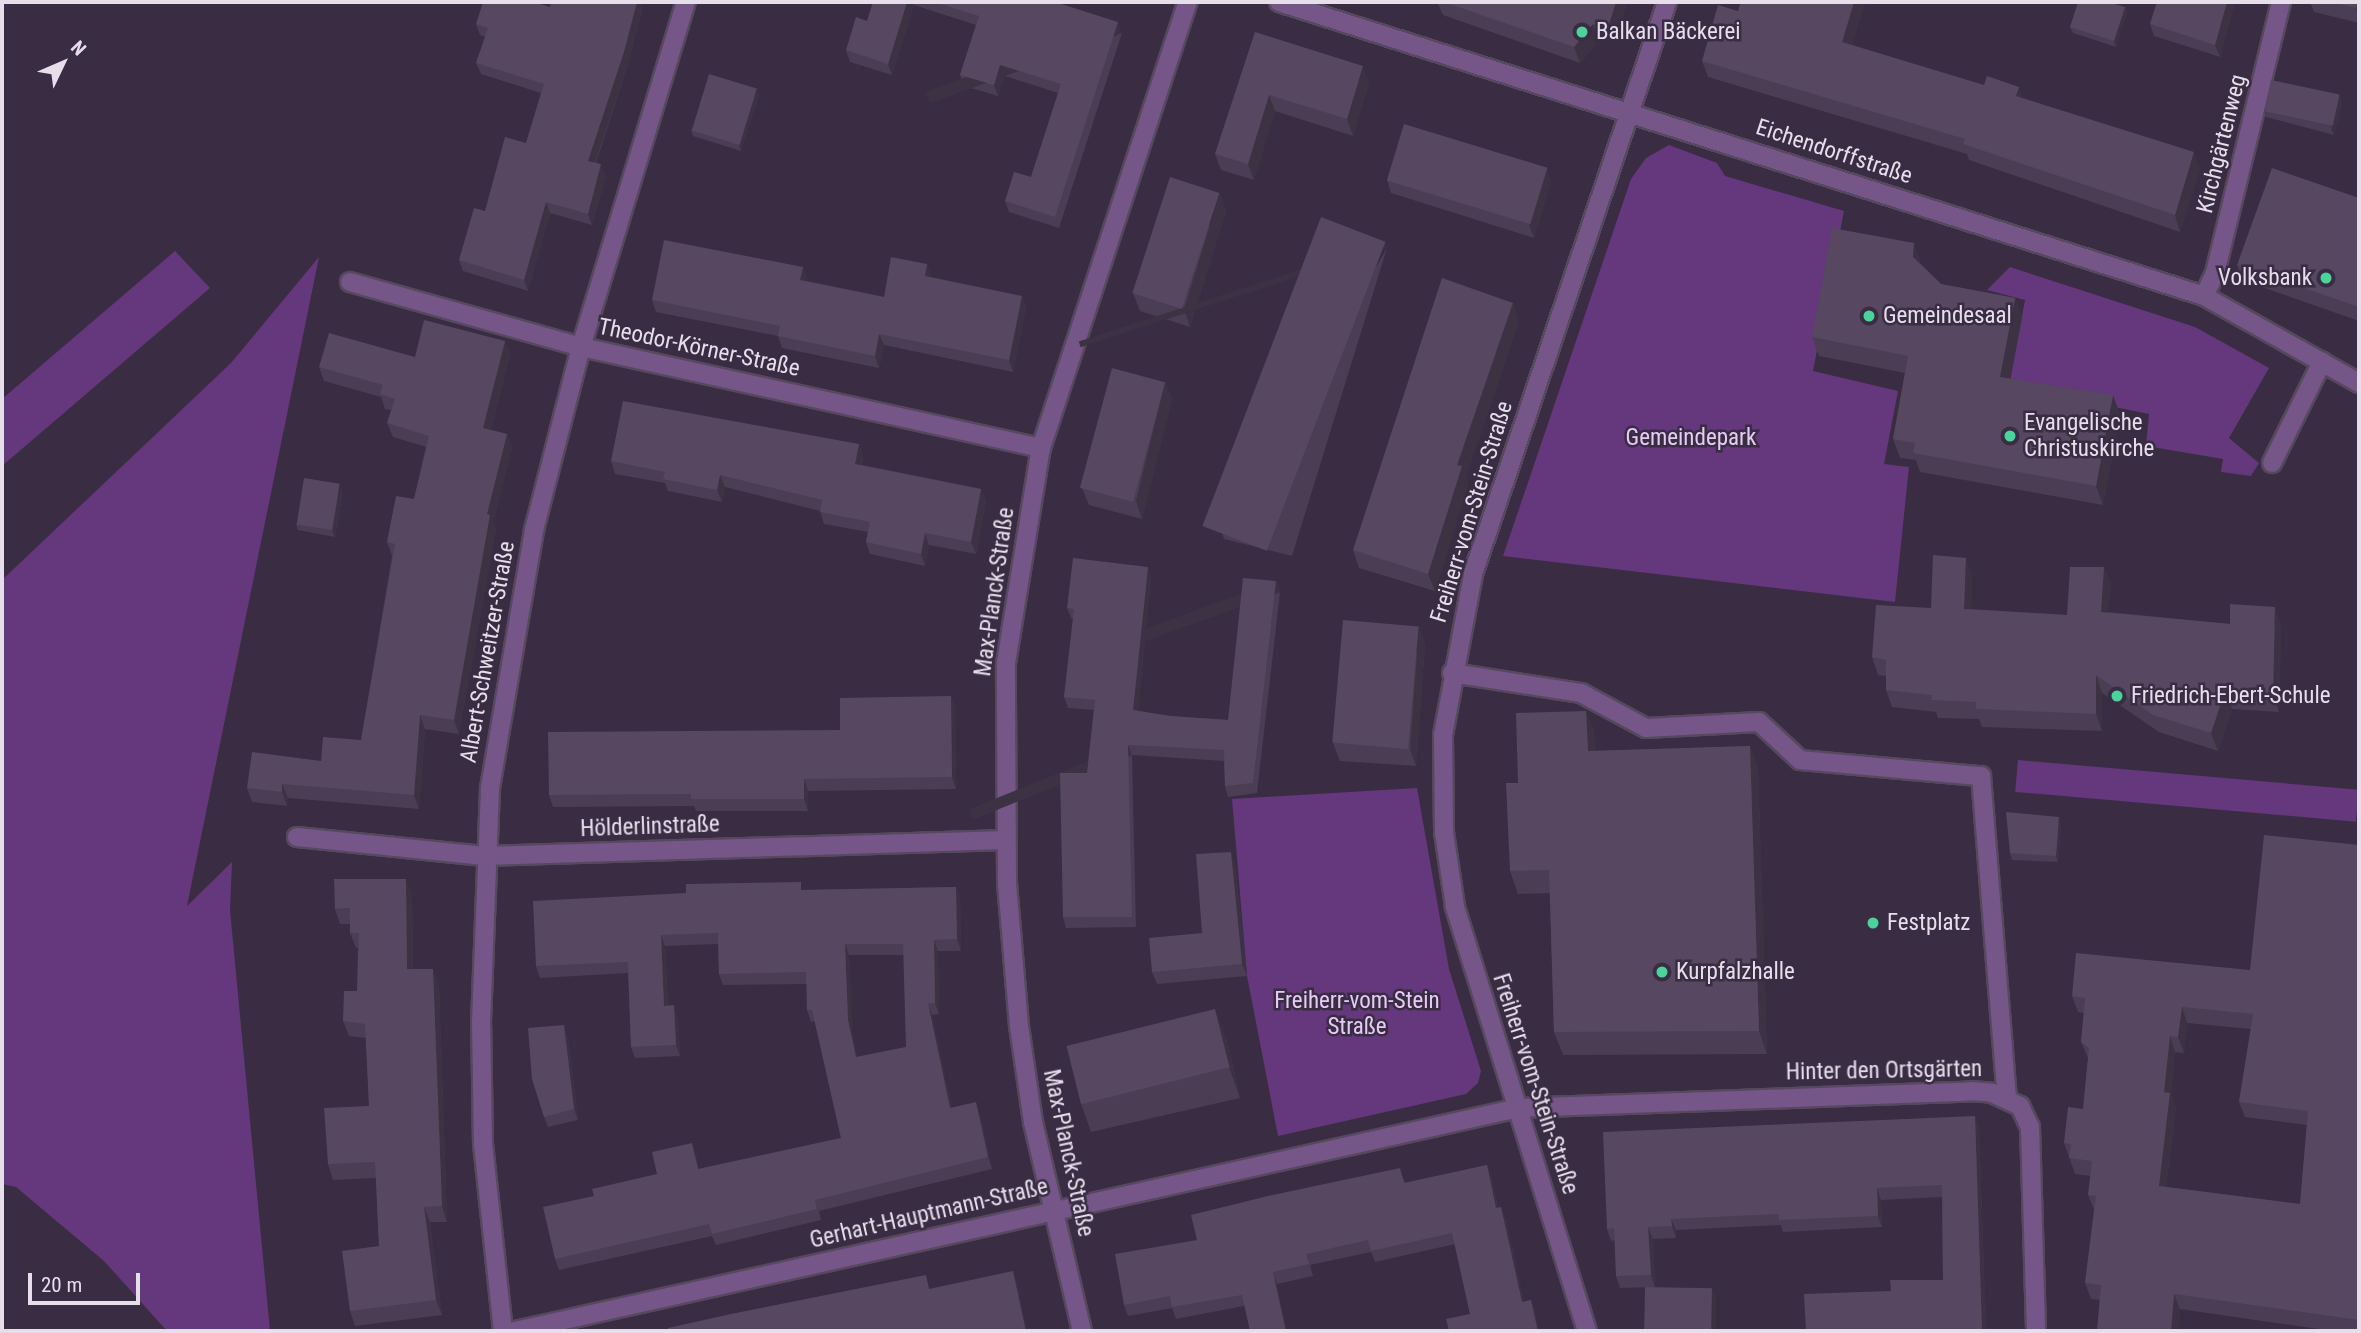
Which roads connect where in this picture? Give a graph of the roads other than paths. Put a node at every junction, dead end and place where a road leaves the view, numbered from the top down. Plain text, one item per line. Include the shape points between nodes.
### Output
1 (686, 2) edge
2 (1188, 2) edge
3 (1279, 2) edge
4 (1667, 2) edge
5 (2281, 2) edge
6 (1628, 114) junction
7 (351, 282) dead end
8 (2203, 296) junction
9 (581, 348) junction
10 (2322, 362) junction
11 (2359, 383) edge
12 (1041, 448) junction
13 (2272, 463) dead end
14 (1452, 673) junction
15 (297, 838) dead end
16 (1006, 840) junction
17 (484, 856) junction
18 (2007, 1099) junction
19 (1518, 1108) junction
20 (1054, 1211) junction
21 (503, 1331) edge
22 (515, 1331) edge
23 (1082, 1331) edge
24 (1587, 1331) edge
25 (2036, 1331) edge

1 - 9 street, Albert-Schweitzer-Straße
2 - 12 street, Max-Planck-Straße
3 - 6 street, Eichendorffstraße
4 - 6 street, Freiherr-vom-Stein-Straße
5 - 8 street, Kirchgärtenweg via 2218,260
6 - 8 street, Eichendorffstraße
6 - 14 street, Freiherr-vom-Stein-Straße via 1473,574
7 - 9 street, Theodor-Körner-Straße
8 - 10 street, Eichendorffstraße
9 - 12 street, Theodor-Körner-Straße
9 - 17 street, Albert-Schweitzer-Straße via 534,530 509,659
10 - 11 street, Eichendorffstraße
10 - 13 street
12 - 16 street, Max-Planck-Straße via 1006,663
14 - 18 street via 1581,693 1646,728 1759,722 1800,760 1981,776
14 - 19 street, Freiherr-vom-Stein-Straße via 1443,767 1449,872 1469,959
15 - 17 street, Hölderlinstraße
16 - 17 street, Hölderlinstraße
16 - 20 street, Max-Planck-Straße via 1018,1026
17 - 21 street, Albert-Schweitzer-Straße via 483,1144
18 - 19 street, Hinter den Ortsgärten via 1970,1091
18 - 25 street, Hinter den Ortsgärten via 2020,1106 2030,1127
19 - 20 street, Gerhart-Hauptmann-Straße
19 - 24 street, Freiherr-vom-Stein-Straße
20 - 22 street, Gerhart-Hauptmann-Straße
20 - 23 street, Max-Planck-Straße

